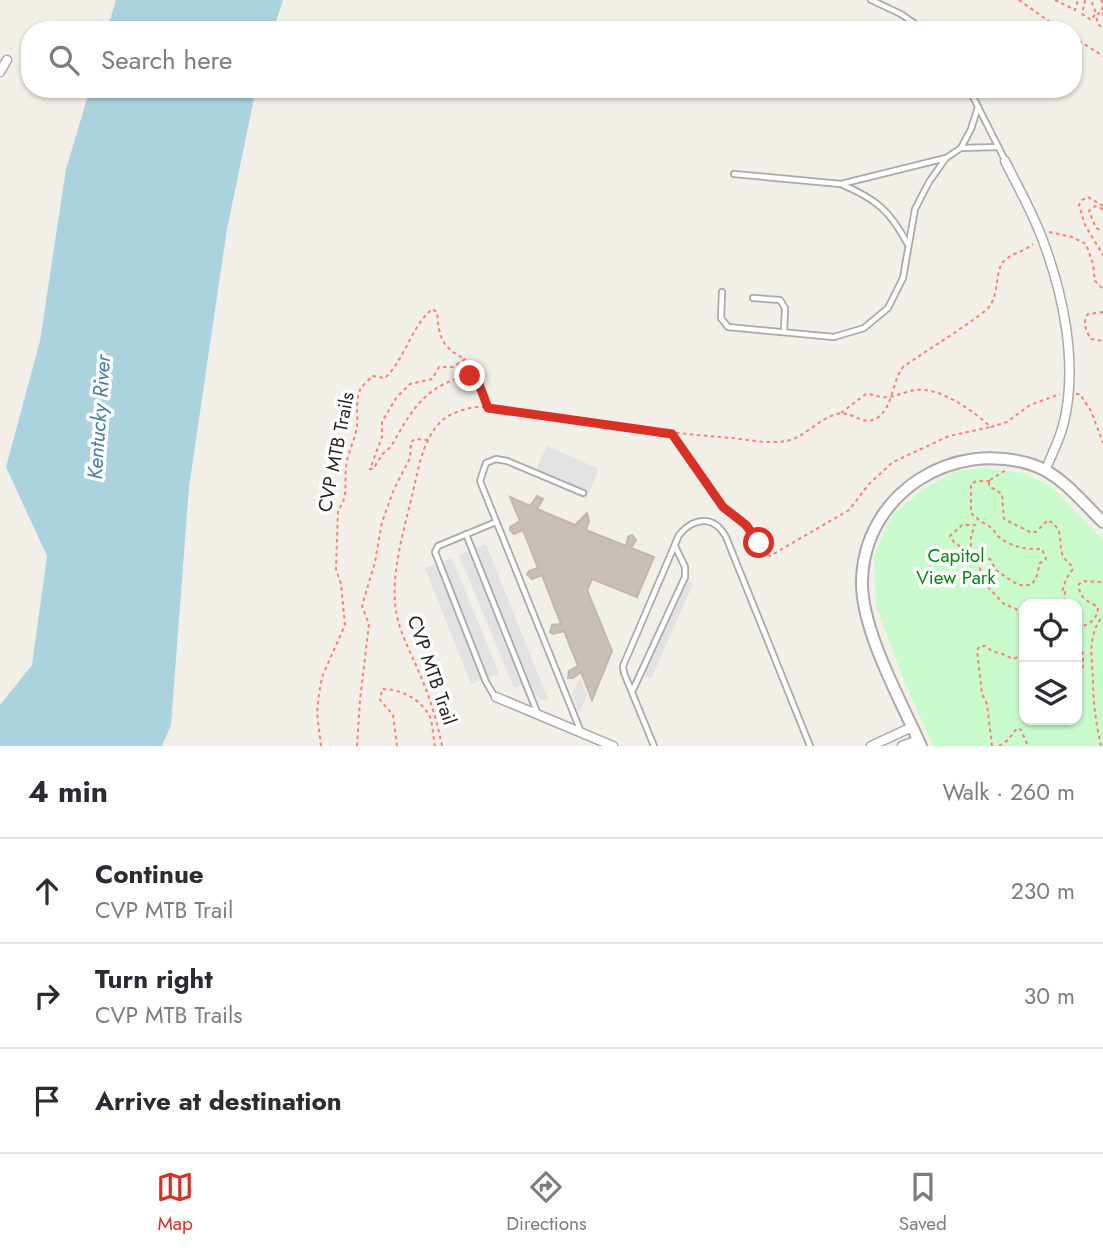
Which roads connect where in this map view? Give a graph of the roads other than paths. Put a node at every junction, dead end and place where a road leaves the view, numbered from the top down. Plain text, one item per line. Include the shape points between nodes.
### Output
1 (871, 0) edge
2 (911, 21) edge
3 (7, 60) dead end
4 (0, 72) edge
5 (974, 98) edge
6 (978, 107) junction
7 (998, 147) junction
8 (961, 148) junction
9 (946, 158) junction
10 (1005, 161) joint
11 (734, 174) dead end
12 (841, 184) junction
13 (907, 244) junction
14 (722, 292) dead end
15 (753, 298) dead end
16 (784, 332) junction
17 (1045, 471) junction
18 (583, 493) dead end
19 (496, 522) junction
20 (1103, 522) edge
21 (466, 534) junction
22 (675, 546) junction
23 (632, 693) junction
24 (496, 697) joint
25 (538, 715) junction
26 (912, 727) junction
27 (582, 733) junction
28 (919, 743) edge
29 (612, 746) edge
30 (654, 746) edge
31 (810, 746) edge
32 (871, 746) edge
33 (902, 746) edge

1 - 2 lane
3 - 4 street
5 - 6 lane
6 - 7 lane
6 - 8 lane
7 - 8 lane
7 - 10 lane
8 - 9 lane
9 - 12 lane
9 - 13 lane via 915,209
10 - 17 street via 1052,268 1069,363 1063,428
11 - 12 lane
12 - 13 lane via 884,208
13 - 16 lane via 903,278 888,308 864,328 834,337
14 - 16 lane via 721,318 728,327
15 - 16 lane via 780,300 785,308
17 - 20 street
17 - 26 street via 1009,460 952,463 927,474 896,497 878,523 869,542 862,581 867,615
18 - 19 lane via 496,459 486,463 480,481
19 - 21 lane
19 - 27 lane
21 - 24 lane via 438,546 435,552
21 - 25 lane
22 - 23 lane via 623,666
22 - 23 lane via 685,576
22 - 31 lane via 687,526 696,521 707,520 722,528
23 - 30 lane
24 - 25 street
25 - 27 street
26 - 28 street
26 - 32 street
27 - 29 street
28 - 33 street

